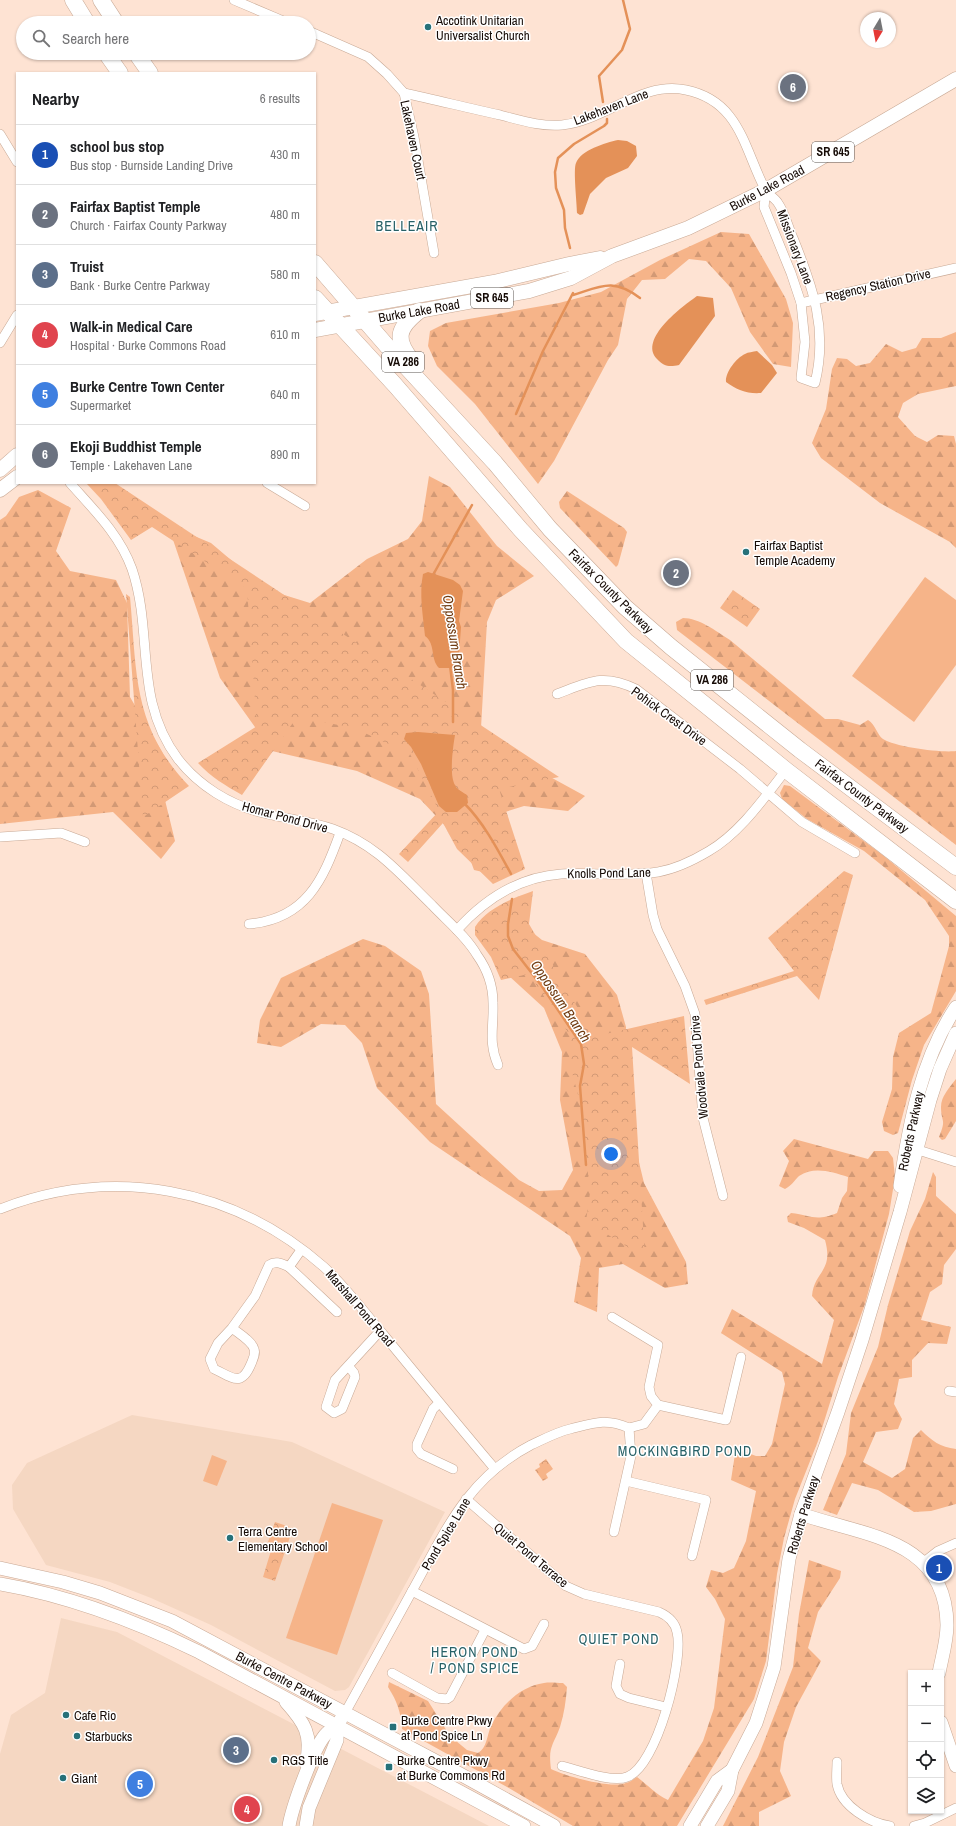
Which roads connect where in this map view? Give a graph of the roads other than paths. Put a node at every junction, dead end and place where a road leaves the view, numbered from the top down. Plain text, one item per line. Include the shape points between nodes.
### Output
1 (73, 0) edge
2 (101, 0) edge
3 (234, 0) edge
4 (83, 16) edge
5 (111, 16) edge
6 (272, 16) edge
7 (316, 35) edge
8 (111, 60) edge
9 (141, 60) edge
10 (119, 72) edge
11 (149, 72) edge
12 (956, 79) edge
13 (404, 93) junction
14 (0, 134) edge
15 (16, 160) edge
16 (766, 190) junction
17 (434, 253) dead end
18 (612, 256) junction
19 (316, 264) edge
20 (956, 268) edge
21 (316, 300) edge
22 (815, 300) junction
23 (801, 303) junction
24 (353, 307) junction
25 (419, 311) junction
26 (321, 313) edge
27 (16, 317) edge
28 (365, 321) junction
29 (341, 326) junction
30 (316, 330) edge
31 (0, 343) edge
32 (441, 403) junction
33 (16, 456) edge
34 (0, 470) edge
35 (16, 477) edge
36 (71, 484) edge
37 (269, 484) edge
38 (0, 490) edge
39 (305, 506) dead end
40 (556, 694) dead end
41 (786, 770) junction
42 (768, 793) junction
43 (340, 832) junction
44 (0, 837) edge
45 (85, 842) dead end
46 (855, 853) dead end
47 (956, 867) edge
48 (646, 873) junction
49 (956, 901) edge
50 (249, 924) dead end
51 (457, 930) junction
52 (956, 1007) edge
53 (956, 1033) edge
54 (498, 1065) dead end
55 (911, 1148) junction
56 (956, 1162) edge
57 (724, 1196) dead end
58 (0, 1209) edge
59 (301, 1250) junction
60 (290, 1267) junction
61 (337, 1312) dead end
62 (612, 1317) dead end
63 (232, 1328) junction
64 (380, 1331) junction
65 (741, 1357) dead end
66 (349, 1367) junction
67 (439, 1403) junction
68 (658, 1405) junction
69 (629, 1428) junction
70 (453, 1469) dead end
71 (495, 1469) junction
72 (626, 1482) junction
73 (466, 1499) junction
74 (801, 1514) junction
75 (614, 1532) dead end
76 (956, 1543) edge
77 (692, 1556) dead end
78 (924, 1562) junction
79 (0, 1568) edge
80 (0, 1584) edge
81 (412, 1591) junction
82 (544, 1624) dead end
83 (485, 1630) junction
84 (620, 1664) dead end
85 (940, 1670) edge
86 (392, 1673) dead end
87 (281, 1696) junction
88 (666, 1706) junction
89 (345, 1713) junction
90 (337, 1726) junction
91 (944, 1731) edge
92 (837, 1762) dead end
93 (562, 1766) dead end
94 (956, 1766) edge
95 (732, 1770) junction
96 (297, 1796) junction
97 (956, 1808) edge
98 (289, 1826) edge
99 (306, 1826) edge
100 (524, 1826) edge
101 (554, 1826) edge
102 (690, 1826) edge
103 (707, 1826) edge
104 (890, 1826) edge
105 (914, 1826) edge

1 - 4 highway
2 - 5 highway
3 - 6 street
7 - 13 street, Lakehaven Court via 368,57
8 - 10 highway
9 - 11 highway
12 - 16 main road, Burke Lake Road / SR 645
13 - 16 street, Lakehaven Lane via 551,125 577,122 654,91 674,88 696,92 716,102 735,122
13 - 17 street, Lakehaven Court
14 - 15 street
16 - 18 main road, Burke Lake Road / SR 645 via 688,228
16 - 22 street, Missionary Lane via 778,203
16 - 23 street, Missionary Lane via 764,207
18 - 24 main road, Burke Lake Road / SR 645 via 494,282
18 - 25 main road, Burke Lake Road / SR 645 via 570,278 529,291
19 - 24 highway, Fairfax County Parkway / VA 286
20 - 22 street, Regency Station Drive
21 - 26 highway, Fairfax County Parkway / VA 286
22 - 23 street, Regency Station Drive
22 - 23 street, Missionary Lane via 819,315 820,342 815,383 801,378 805,342
24 - 26 main road, Burke Lake Road / SR 645
24 - 28 highway, Fairfax County Parkway / VA 286
25 - 28 main road, Burke Lake Road / SR 645
25 - 32 highway via 406,322 402,330 401,344
26 - 29 highway, Fairfax County Parkway / VA 286
27 - 31 street
28 - 29 main road, Burke Lake Road / SR 645
28 - 32 highway, Fairfax County Parkway / VA 286
29 - 30 main road, Burke Lake Road / SR 645
29 - 41 highway, Fairfax County Parkway / VA 286 via 521,530 626,641
32 - 47 highway, Fairfax County Parkway / VA 286 via 495,462 550,529 647,628 800,750
33 - 34 main road
35 - 38 main road
36 - 43 street, Homar Pond Drive via 116,538 131,568 140,601 151,704 163,735 180,761 205,785 236,804
37 - 39 street
40 - 42 street, Pohick Crest Drive via 603,680 620,682 636,689
41 - 42 street, Knolls Pond Lane
41 - 49 highway, Fairfax County Parkway / VA 286
42 - 46 street, Pohick Crest Drive via 802,822
42 - 48 street, Knolls Pond Lane via 740,825 710,851 660,872
43 - 50 street via 330,860 318,884 307,898 278,918
43 - 51 street, Homar Pond Drive via 367,845 387,860
44 - 45 street via 61,833
48 - 51 street, Knolls Pond Lane via 560,874 530,880 490,899
48 - 57 street, Woodvale Pond Drive via 657,929 686,986 695,1014 703,1118
51 - 54 street, Homar Pond Drive via 477,953 489,978 493,1000 491,1045
52 - 55 main road, Roberts Parkway via 930,1058 918,1096
53 - 55 main road, Roberts Parkway
55 - 56 street
55 - 74 main road, Roberts Parkway via 900,1212 843,1398
58 - 59 street, Marshall Pond Road via 40,1195 93,1187 154,1189 193,1196 227,1207 265,1225
59 - 60 street
59 - 64 street, Marshall Pond Road via 344,1287
60 - 61 street
60 - 63 street via 273,1262 269,1265 255,1296
62 - 68 street via 658,1345 649,1386 651,1396
63 - 63 street via 252,1345 255,1354 246,1375 235,1379 214,1369 210,1359 218,1343
64 - 66 street
64 - 67 street, Marshall Pond Road
65 - 68 street via 726,1420
66 - 66 street via 335,1380 326,1402 328,1410 334,1413 342,1409 355,1377
67 - 70 street via 433,1409 420,1437 418,1449 421,1454
67 - 71 street, Marshall Pond Road
68 - 69 street via 644,1424
69 - 71 street, Pond Spice Lane via 616,1422 607,1422 566,1430 522,1450
69 - 72 street via 631,1456
71 - 73 street, Pond Spice Lane
72 - 75 street
72 - 77 street via 706,1500
73 - 81 street, Pond Spice Lane via 439,1540
73 - 88 street, Quiet Pond Terrace via 566,1586 584,1594 659,1612 673,1622 678,1643 674,1681
74 - 78 main road via 891,1542
74 - 95 main road, Roberts Parkway via 789,1559 774,1667 756,1723
76 - 78 street via 938,1551
78 - 85 main road via 938,1584 947,1615
79 - 89 main road, Burke Centre Parkway via 63,1582 150,1611
80 - 87 main road, Burke Centre Parkway via 64,1598 127,1619
81 - 83 street
81 - 89 street, Pond Spice Lane
82 - 83 street via 528,1649
83 - 86 street via 447,1699 437,1698
84 - 88 street via 616,1686 620,1694
87 - 90 main road, Burke Centre Parkway
87 - 96 main road via 300,1719 308,1738 309,1752
88 - 93 street, Quiet Pond Terrace via 660,1733 638,1769 630,1777 616,1779
89 - 90 main road
89 - 101 main road, Burke Centre Parkway
90 - 96 main road via 326,1734
90 - 99 main road via 336,1740 309,1808
90 - 100 main road, Burke Centre Parkway
91 - 94 main road
92 - 104 street via 837,1784 847,1801 862,1815
95 - 102 main road, Roberts Parkway via 717,1781
95 - 103 main road, Roberts Parkway via 728,1791
96 - 98 main road
97 - 105 street

